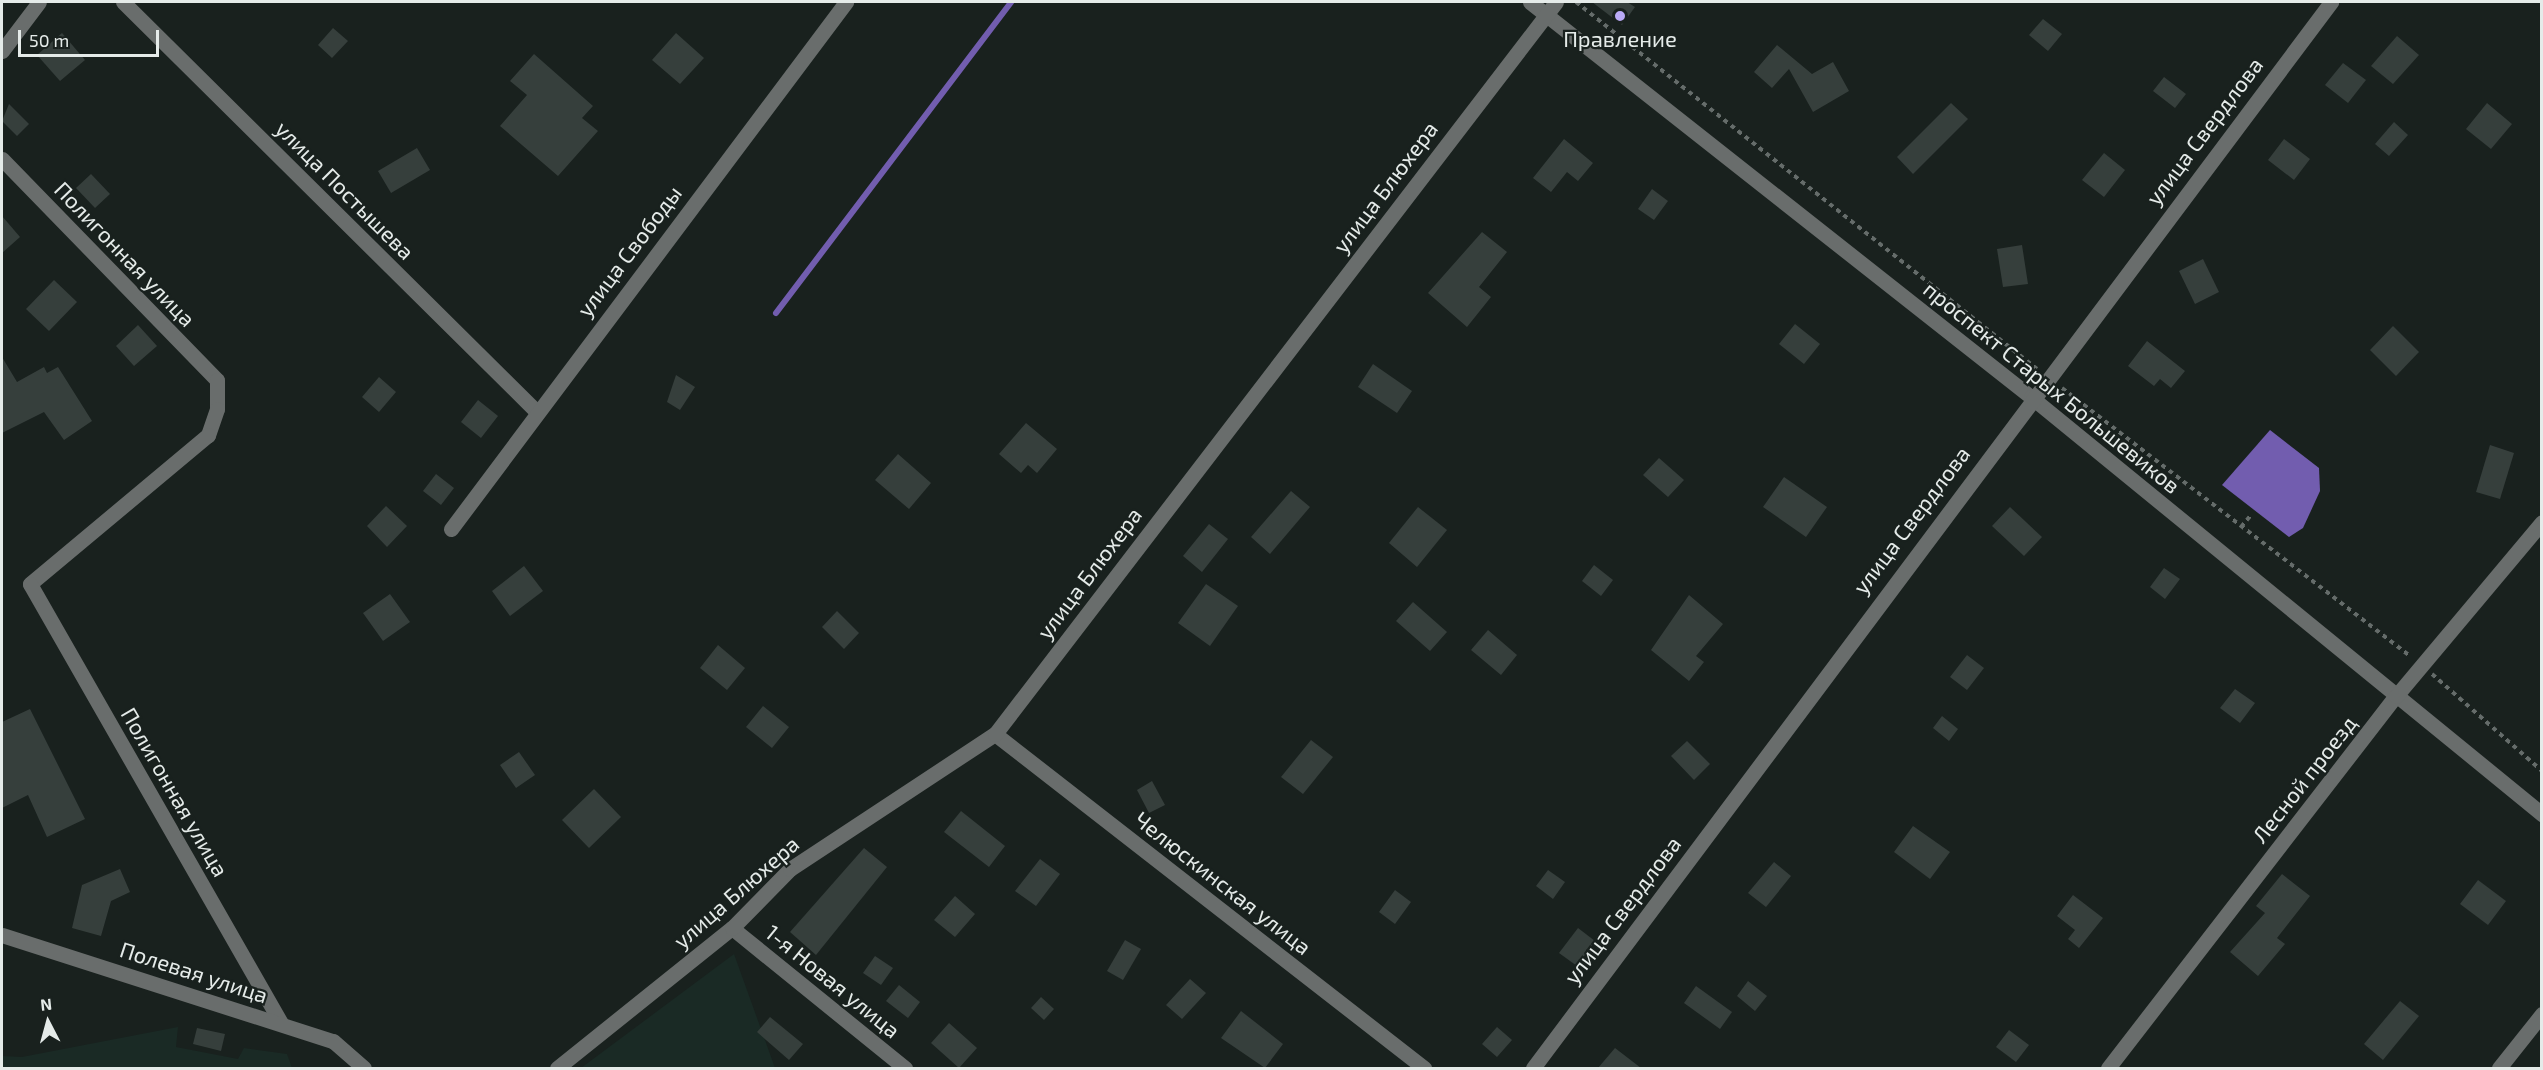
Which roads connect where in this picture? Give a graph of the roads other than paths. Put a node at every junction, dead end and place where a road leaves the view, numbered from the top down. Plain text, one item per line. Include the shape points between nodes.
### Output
1 (39, 2) edge
2 (123, 2) edge
3 (846, 2) edge
4 (1530, 2) edge
5 (2331, 2) edge
6 (1551, 8) edge
7 (2, 51) edge
8 (2, 159) edge
9 (2031, 397) junction
10 (536, 411) junction
11 (2541, 522) edge
12 (451, 529) dead end
13 (2396, 696) junction
14 (994, 734) junction
15 (2541, 814) edge
16 (732, 928) junction
17 (2, 935) edge
18 (2541, 1014) edge
19 (281, 1023) junction
20 (364, 1068) edge
21 (557, 1068) edge
22 (905, 1068) edge
23 (1424, 1068) edge
24 (1533, 1068) edge
25 (2108, 1068) edge
26 (2499, 1068) edge

1 - 7 street
2 - 10 street, улица Постышева
3 - 10 street, улица Свободы
4 - 6 street, проспект Старых Большевиков
5 - 9 street, улица Свердлова
6 - 9 street, проспект Старых Большевиков
6 - 14 street, улица Блюхера
8 - 19 street, Полигонная улица via 217,380 217,409 208,435 30,584
9 - 13 street, проспект Старых Большевиков
9 - 24 street, улица Свердлова
10 - 12 street, улица Свободы
11 - 13 street, Лесной проезд
13 - 15 street, проспект Старых Большевиков
13 - 25 street, Лесной проезд
14 - 16 street, улица Блюхера via 790,869
14 - 23 street, Челюскинская улица
16 - 21 street, улица Блюхера
16 - 22 street, 1-я Новая улица
17 - 19 street, Полевая улица
18 - 26 street
19 - 20 street, Полевая улица via 333,1041

